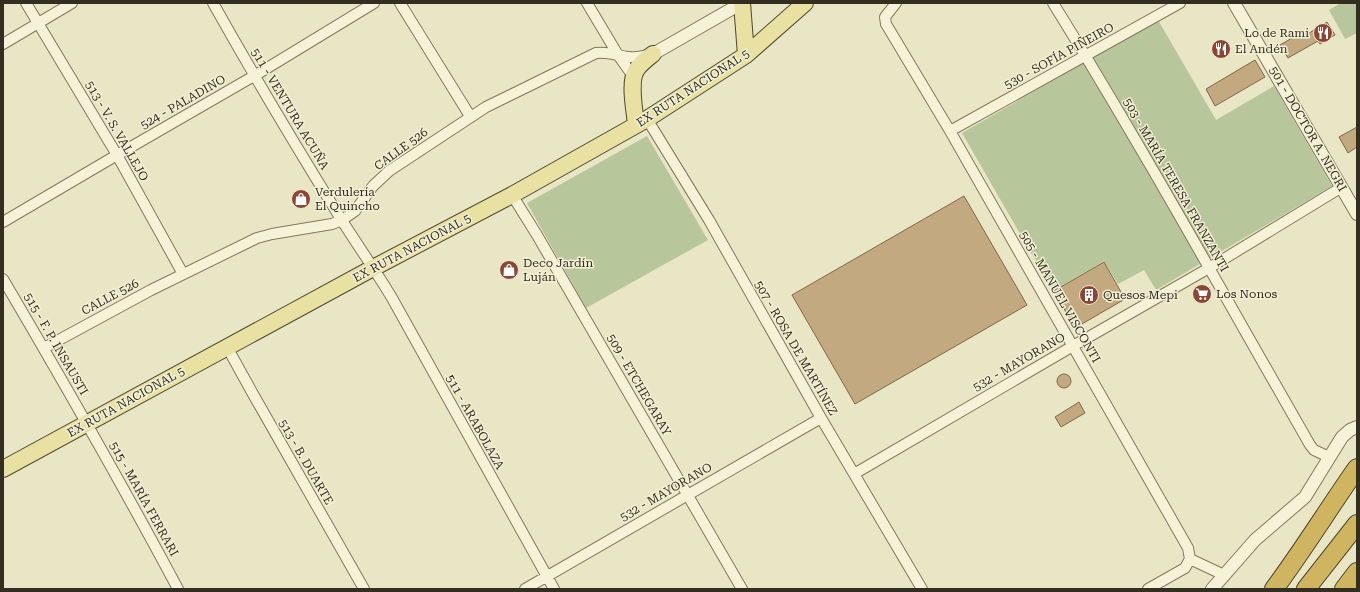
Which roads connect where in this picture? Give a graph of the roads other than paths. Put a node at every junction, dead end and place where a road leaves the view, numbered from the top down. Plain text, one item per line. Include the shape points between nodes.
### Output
1 (26, 3) edge
2 (72, 3) edge
3 (213, 3) edge
4 (374, 3) edge
5 (400, 3) edge
6 (587, 3) edge
7 (742, 3) edge
8 (805, 3) edge
9 (896, 3) edge
10 (1053, 3) edge
11 (1180, 3) edge
12 (1234, 3) edge
13 (38, 23) junction
14 (3, 44) edge
15 (653, 54) junction
16 (618, 55) junction
17 (746, 55) junction
18 (1086, 56) junction
19 (254, 76) junction
20 (633, 76) junction
21 (470, 116) junction
22 (641, 122) junction
23 (950, 131) junction
24 (117, 155) junction
25 (1342, 187) junction
26 (512, 194) junction
27 (1357, 214) edge
28 (342, 220) junction
29 (3, 222) edge
30 (373, 268) junction
31 (1209, 268) junction
32 (183, 274) junction
33 (3, 279) edge
34 (1073, 346) junction
35 (227, 347) junction
36 (44, 348) junction
37 (821, 418) junction
38 (87, 423) junction
39 (1357, 427) edge
40 (1329, 457) junction
41 (1357, 468) edge
42 (3, 469) edge
43 (854, 474) junction
44 (688, 494) junction
45 (1357, 524) edge
46 (1190, 559) junction
47 (1357, 572) edge
48 (1224, 575) junction
49 (546, 576) junction
50 (178, 589) edge
51 (364, 589) edge
52 (525, 589) edge
53 (554, 589) edge
54 (742, 589) edge
55 (922, 589) edge
56 (1148, 589) edge
57 (1212, 589) edge
58 (1274, 589) edge
59 (1306, 589) edge
60 (1344, 589) edge

1 - 13 street, 513 - V. S. VALLEJO
2 - 13 street
3 - 19 street, 511 - VENTURA ACUÑA
4 - 19 street, 524 - PALADINO
5 - 21 street
6 - 16 street
7 - 15 street
7 - 17 main road
8 - 17 main road, EX RUTA NACIONAL 5
9 - 23 street, 505 - MANUEL VISCONTI via 885,17 886,24
10 - 18 street, 503 - MARÍA TERESA FRANZANTI
11 - 18 street, 530 - SOFÍA PIÑEIRO
12 - 25 street, 501 - DOCTOR A. NEGRI
13 - 14 street
13 - 24 street, 513 - V. S. VALLEJO
15 - 16 street, CALLE 526 via 637,57
15 - 20 main road via 636,69
16 - 20 street
16 - 21 street, CALLE 526 via 596,53
17 - 22 main road, EX RUTA NACIONAL 5
18 - 23 street, 530 - SOFÍA PIÑEIRO
18 - 31 street, 503 - MARÍA TERESA FRANZANTI
19 - 24 street, 524 - PALADINO
19 - 28 street, 511 - VENTURA ACUÑA
20 - 22 main road via 632,84
21 - 28 street, CALLE 526 via 389,171 373,186 355,211
22 - 26 main road, EX RUTA NACIONAL 5
22 - 37 street, 507 - ROSA DE MARTÍNEZ via 709,220
23 - 34 street, 505 - MANUEL VISCONTI
24 - 29 street, 524 - PALADINO
24 - 32 street, 513 - V. S. VALLEJO
25 - 27 street, 501 - DOCTOR A. NEGRI
25 - 31 street, 532 - MAYORANO
26 - 30 main road, EX RUTA NACIONAL 5
26 - 44 street, 509 - ETCHEGARAY
28 - 30 street, 511 - VENTURA ACUÑA
28 - 32 street, CALLE 526 via 257,238
30 - 35 main road, EX RUTA NACIONAL 5
30 - 49 street, 511 - ARABOLAZA
31 - 34 street, 532 - MAYORANO
31 - 40 street, 503 - MARÍA TERESA FRANZANTI via 1310,445 1314,450
32 - 36 street, CALLE 526
33 - 36 street, 515 - F. P. INSAUSTI
34 - 43 street, 532 - MAYORANO
34 - 46 street, 505 - MANUEL VISCONTI via 1188,548
35 - 38 main road, EX RUTA NACIONAL 5
35 - 51 street, 513 - B. DUARTE
36 - 38 street, 515 - F. P. INSAUSTI
37 - 43 street, 507 - ROSA DE MARTÍNEZ
37 - 44 street, 532 - MAYORANO
38 - 42 main road, EX RUTA NACIONAL 5
38 - 50 street, 515 - MARÍA FERRARI
39 - 40 street via 1342,437
40 - 48 street via 1305,497 1255,540
41 - 58 highway
43 - 55 street, 507 - ROSA DE MARTÍNEZ
44 - 49 street, 532 - MAYORANO
44 - 54 street, 509 - ETCHEGARAY
45 - 59 highway
46 - 48 street
46 - 56 street via 1185,568
47 - 60 highway
48 - 57 street
49 - 52 street, 532 - MAYORANO
49 - 53 street, 511 - ARABOLAZA

